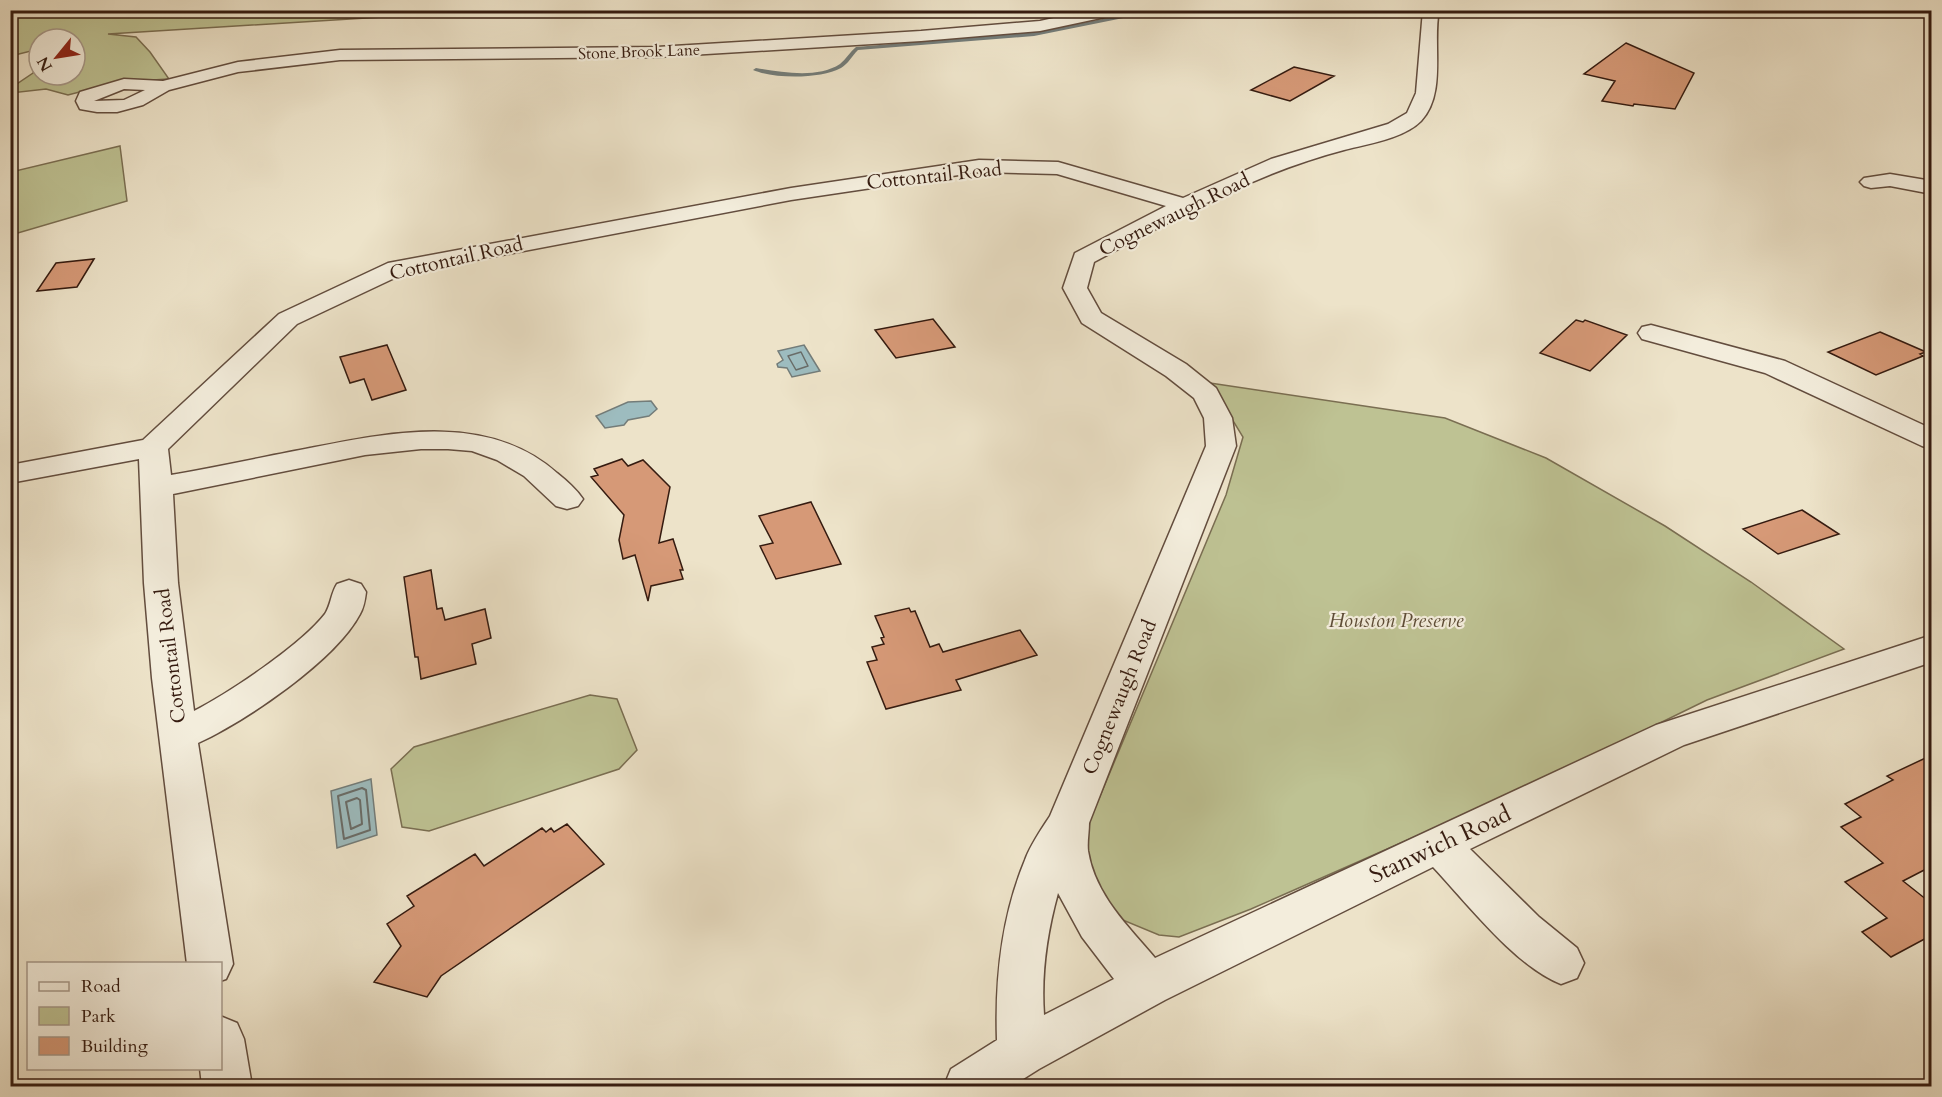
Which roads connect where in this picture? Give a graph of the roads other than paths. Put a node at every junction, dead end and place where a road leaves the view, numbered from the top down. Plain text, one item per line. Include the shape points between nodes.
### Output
1 (1115, 10) edge
2 (1431, 10) edge
3 (163, 86) dead end
4 (1870, 182) dead end
5 (1932, 188) edge
6 (1185, 206) junction
7 (1651, 333) dead end
8 (1932, 440) edge
9 (153, 447) junction
10 (10, 474) edge
11 (159, 487) junction
12 (567, 499) dead end
13 (349, 592) dead end
14 (1932, 648) edge
15 (180, 735) junction
16 (1068, 823) junction
17 (1439, 845) junction
18 (210, 962) edge
19 (1561, 963) dead end
20 (1148, 985) junction
21 (222, 1052) edge
22 (1022, 1052) junction
23 (227, 1086) edge
24 (969, 1086) edge

1 - 3 street, Stone Brook Lane via 1040,26 680,51 340,55 238,68
2 - 6 street, Cognewaugh Road via 1424,96 1413,119 1396,128 1304,155
4 - 5 street via 1890,180
6 - 9 street, Cottontail Road via 1058,168 979,166 791,194 396,268 288,319
6 - 16 street, Cognewaugh Road via 1083,258 1076,288 1091,318 1176,370 1206,394 1218,418 1221,446
7 - 8 street via 1775,367
9 - 10 street
9 - 11 street, Cottontail Road
11 - 12 street via 345,450 408,442 464,441 497,449 537,469
11 - 15 street, Cottontail Road via 161,582
13 - 15 street via 345,612 335,627 308,651 246,700
14 - 17 street, Stanwich Road via 1670,735
15 - 18 street, Cottontail Road
16 - 20 street, Cognewaugh Road via 1067,851 1089,911
16 - 22 street, Cognewaugh Road via 1046,860 1025,930 1019,995
17 - 19 street via 1523,931
17 - 20 street, Stanwich Road
20 - 22 street, Stanwich Road
21 - 23 street
22 - 24 street, Stanwich Road

